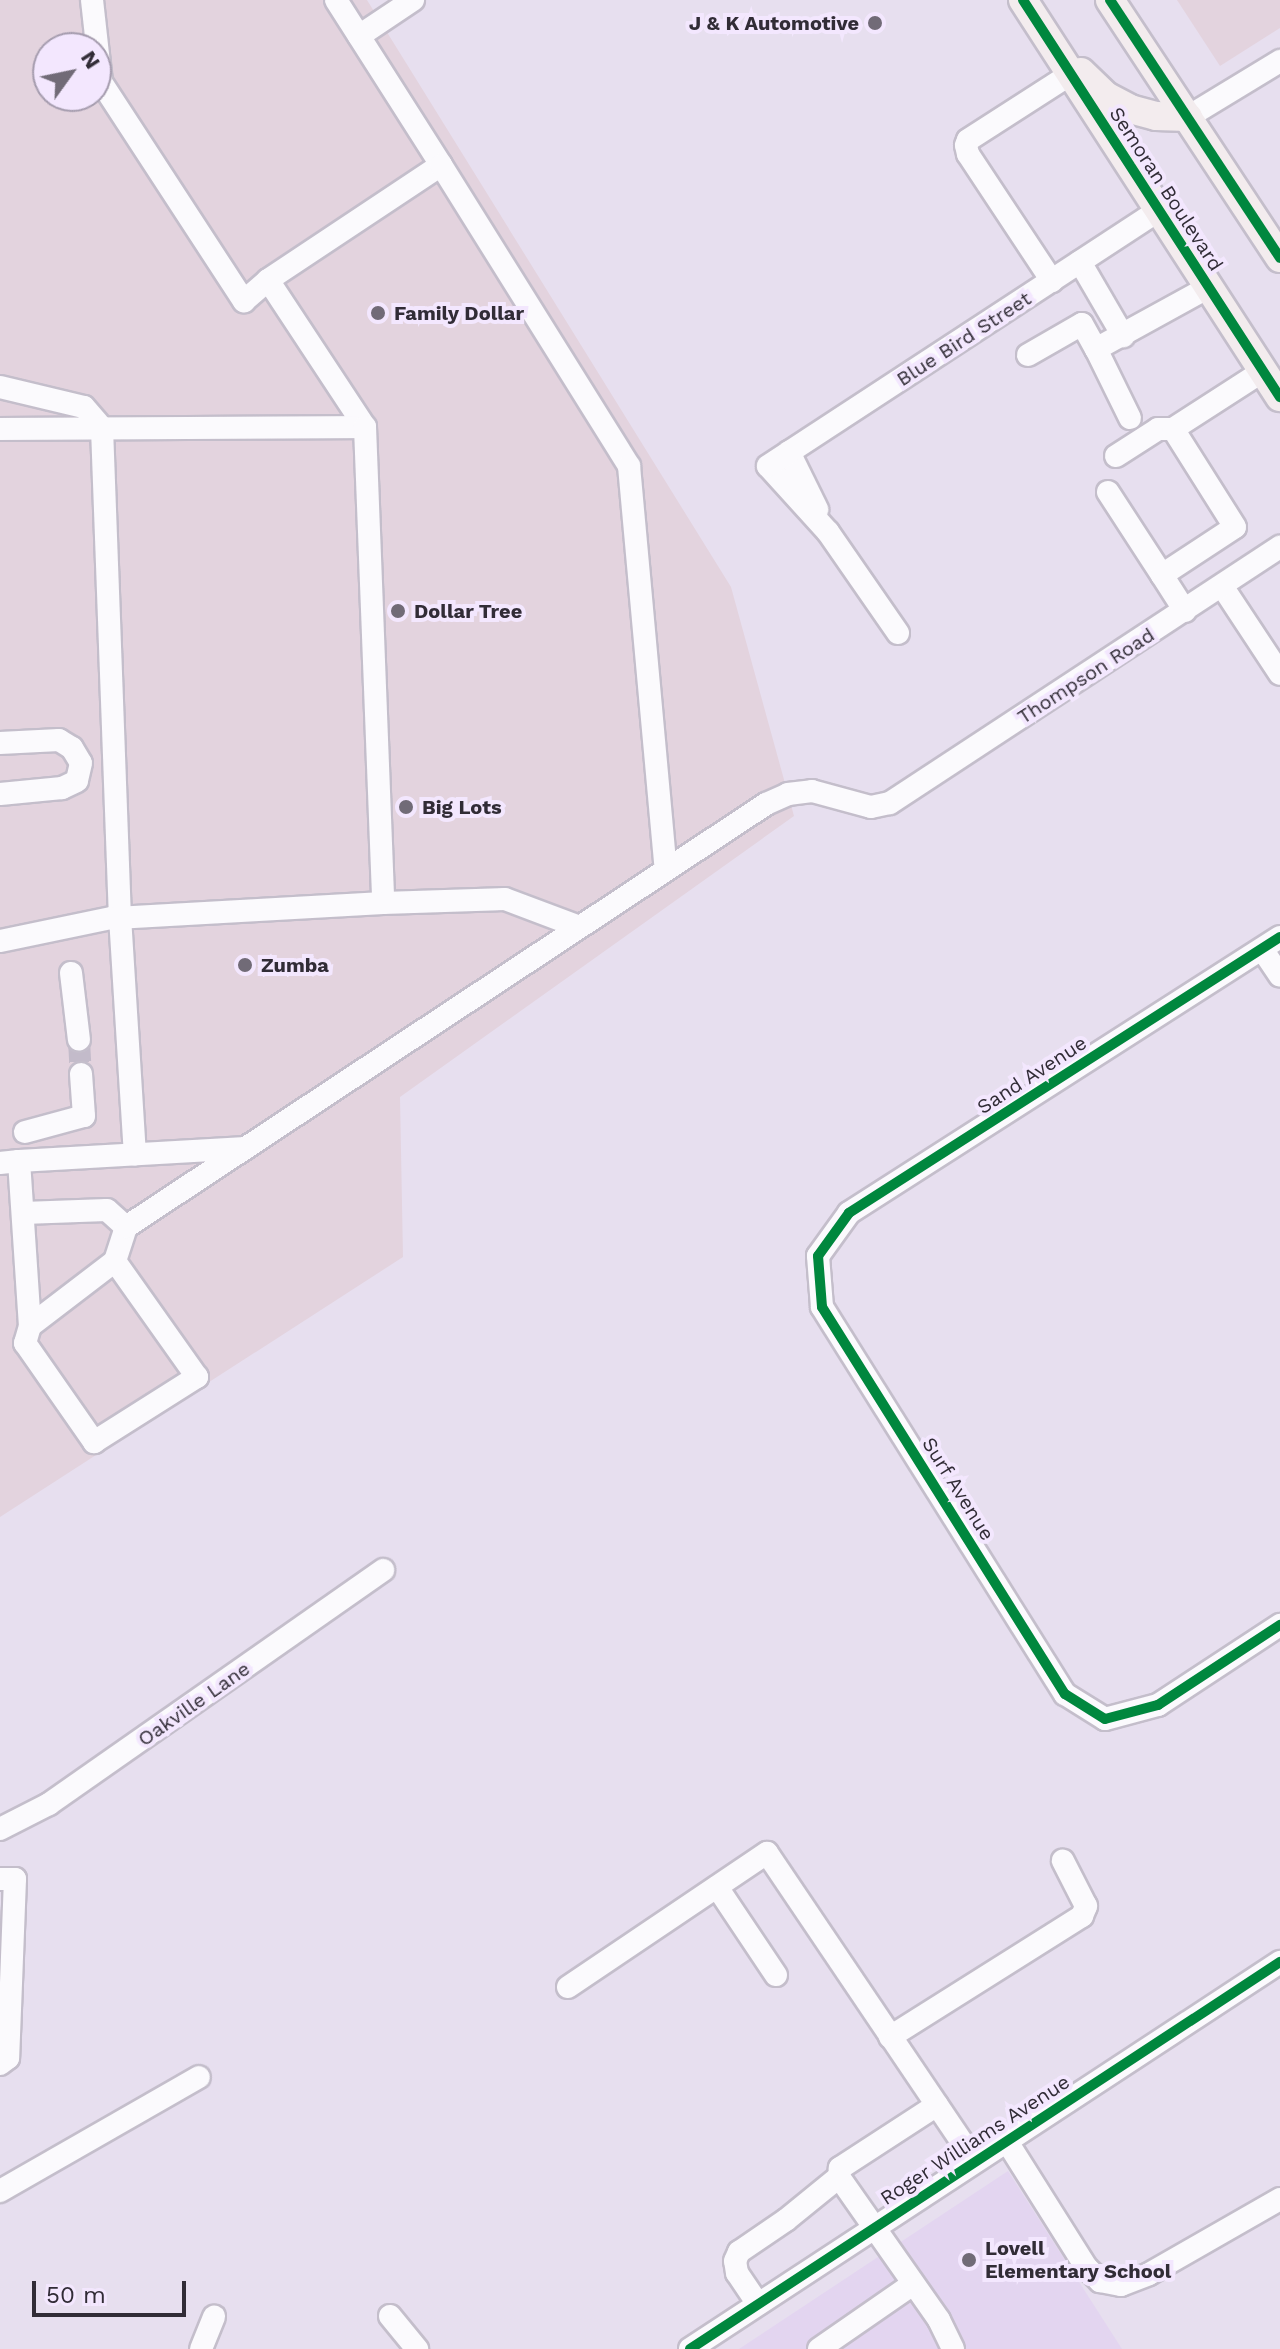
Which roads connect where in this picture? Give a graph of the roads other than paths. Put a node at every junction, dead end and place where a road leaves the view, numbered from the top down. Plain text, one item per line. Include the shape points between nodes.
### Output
1 (92, 0) edge
2 (336, 0) edge
3 (413, 0) edge
4 (1023, 0) edge
5 (1110, 0) edge
6 (359, 36) junction
7 (1050, 41) junction
8 (1280, 61) edge
9 (1071, 74) junction
10 (1188, 117) junction
11 (441, 165) junction
12 (1159, 210) junction
13 (1280, 258) edge
14 (1080, 262) junction
15 (268, 280) junction
16 (1052, 281) junction
17 (1209, 287) junction
18 (1123, 336) junction
19 (1096, 349) junction
20 (1028, 355) dead end
21 (1263, 371) junction
22 (0, 387) edge
23 (1280, 397) edge
24 (1130, 418) dead end
25 (365, 427) junction
26 (102, 428) junction
27 (0, 429) edge
28 (1173, 429) junction
29 (789, 452) junction
30 (1116, 456) dead end
31 (1108, 492) dead end
32 (828, 532) junction
33 (1280, 547) edge
34 (1162, 575) junction
35 (1222, 586) junction
36 (1185, 611) junction
37 (898, 633) dead end
38 (1280, 674) edge
39 (0, 743) edge
40 (0, 794) edge
41 (666, 869) junction
42 (383, 903) junction
43 (120, 917) junction
44 (577, 926) junction
45 (0, 941) edge
46 (1271, 943) edge
47 (71, 973) dead end
48 (1280, 976) edge
49 (79, 1040) tunnel mouth
50 (81, 1074) tunnel mouth
51 (25, 1132) dead end
52 (249, 1147) junction
53 (135, 1155) junction
54 (10, 1162) edge
55 (23, 1213) junction
56 (126, 1227) junction
57 (818, 1256) joint
58 (115, 1261) junction
59 (30, 1326) junction
60 (383, 1570) dead end
61 (1280, 1625) edge
62 (0, 1829) edge
63 (1063, 1861) dead end
64 (0, 1879) edge
65 (717, 1887) junction
66 (1280, 1962) edge
67 (776, 1975) dead end
68 (568, 1987) dead end
69 (890, 2037) junction
70 (0, 2064) edge
71 (199, 2077) dead end
72 (937, 2105) junction
73 (1006, 2140) junction
74 (975, 2161) junction
75 (839, 2177) junction
76 (0, 2191) edge
77 (1280, 2199) edge
78 (873, 2229) junction
79 (913, 2284) junction
80 (758, 2304) junction
81 (214, 2316) dead end
82 (390, 2316) dead end
83 (201, 2349) edge
84 (417, 2349) edge
85 (690, 2349) edge
86 (819, 2349) edge
87 (953, 2349) edge

1 - 15 street via 101,82 244,301
2 - 6 street
3 - 6 street
4 - 7 main road, Semoran Boulevard
5 - 10 main road
6 - 11 street
7 - 9 main road, Semoran Boulevard
7 - 10 main road via 1106,96 1156,116
8 - 10 street
9 - 12 main road, Semoran Boulevard
9 - 16 street via 966,145
10 - 13 main road
11 - 15 street
11 - 41 street via 629,466
12 - 14 street, Blue Bird Street
12 - 17 main road, Semoran Boulevard
14 - 16 street, Blue Bird Street
14 - 18 street
15 - 25 street
16 - 29 street, Blue Bird Street
17 - 18 street
17 - 21 main road, Semoran Boulevard
18 - 19 street
19 - 20 street via 1082,324
19 - 24 street
21 - 23 main road, Semoran Boulevard
21 - 28 street
22 - 26 street via 84,407
25 - 26 street
25 - 42 street
26 - 27 street
26 - 43 street
28 - 30 street via 1158,429
28 - 34 street via 1235,527
29 - 32 street
29 - 32 street, Blue Bird Street via 768,466
31 - 34 street
32 - 37 street
33 - 35 street, Thompson Road
34 - 36 street
35 - 36 street, Thompson Road
35 - 38 street
36 - 41 street, Thompson Road via 890,803 871,807 812,791 788,794
39 - 40 street via 59,740 81,763 77,781 62,788
41 - 44 street
42 - 43 street
42 - 44 street via 505,899
43 - 45 street
43 - 53 street
44 - 52 street
46 - 48 street
46 - 57 street, Sand Avenue via 849,1213
47 - 49 street
50 - 51 street via 84,1116
52 - 53 street
52 - 56 street
53 - 54 street
54 - 55 street
55 - 56 street via 107,1210
55 - 59 street
56 - 58 street
57 - 61 street, Surf Avenue via 822,1307 1065,1694 1105,1719 1158,1705
58 - 59 street
58 - 59 street via 197,1377 94,1442 25,1343
60 - 62 street, Oakville Lane via 49,1804
63 - 69 street via 1086,1906 1082,1916
64 - 70 street via 15,1879 8,2058
65 - 67 street
65 - 68 street
65 - 69 street via 767,1853
66 - 73 street, Roger Williams Avenue
69 - 72 street
71 - 76 street
72 - 74 street
72 - 75 street via 840,2168
73 - 74 street, Roger Williams Avenue
73 - 77 street via 1100,2281 1121,2285 1149,2274
74 - 78 street, Roger Williams Avenue
75 - 78 street
75 - 80 street via 739,2252 737,2273
78 - 79 street
78 - 80 street, Roger Williams Avenue
79 - 86 street
79 - 87 street
80 - 85 street, Roger Williams Avenue
81 - 83 street
82 - 84 street

